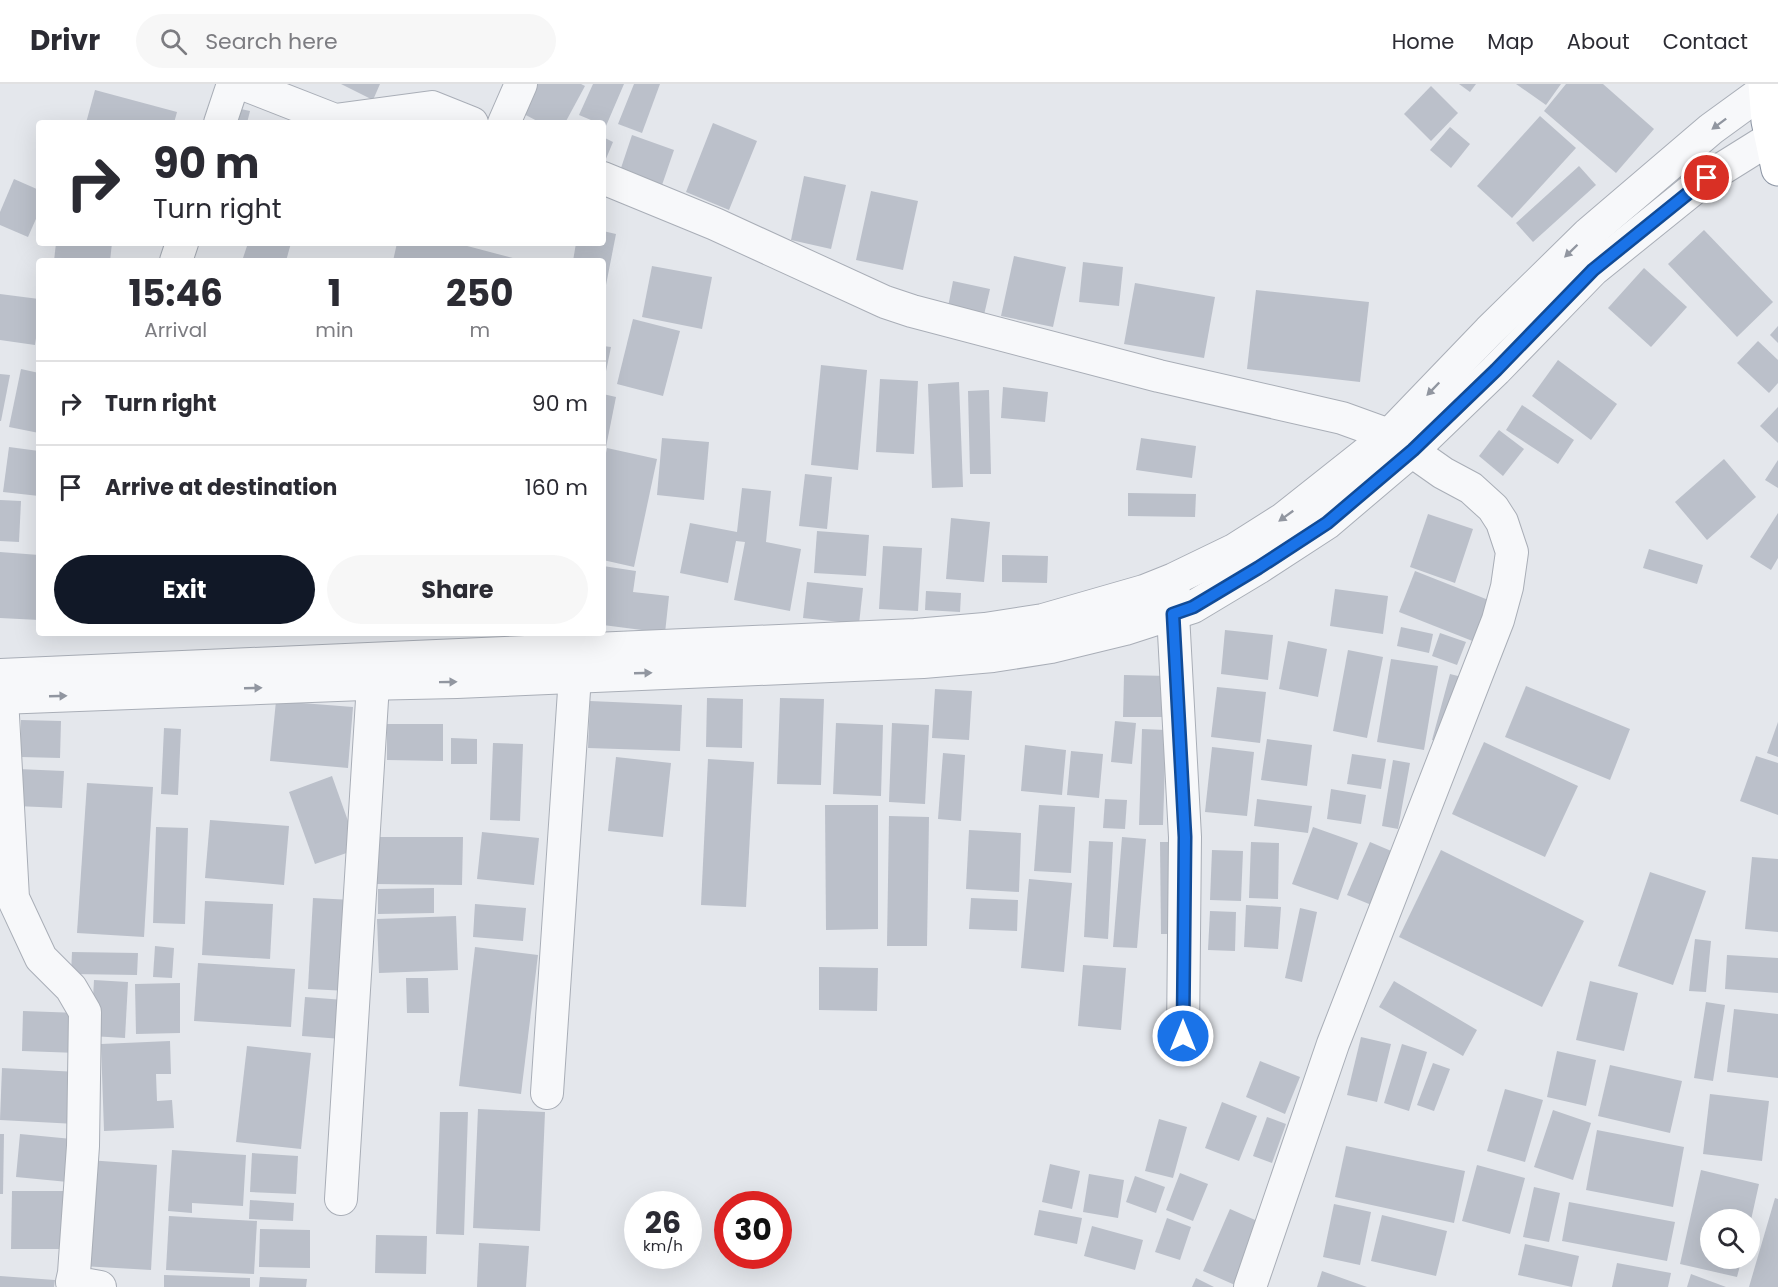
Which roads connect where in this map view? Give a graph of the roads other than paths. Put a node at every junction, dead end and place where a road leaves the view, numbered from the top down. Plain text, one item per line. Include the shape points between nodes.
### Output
1 (232, 84) edge
2 (243, 84) edge
3 (521, 84) edge
4 (1766, 87) edge
5 (221, 120) edge
6 (334, 120) edge
7 (334, 120) edge
8 (464, 120) edge
9 (505, 120) edge
10 (1774, 153) edge
11 (606, 179) edge
12 (1401, 443) junction
13 (1174, 579) junction
14 (1173, 614) junction
15 (575, 676) junction
16 (373, 684) junction
17 (1, 690) edge
18 (1183, 1036) dead end
19 (547, 1093) dead end
20 (341, 1199) dead end
21 (100, 1287) edge
22 (1250, 1287) edge

1 - 5 street
2 - 7 street
3 - 9 street
4 - 10 highway
4 -> 12 street via 1588,234 1489,331
6 - 8 street via 432,107
10 - 12 street via 1707,178 1593,270 1496,370
11 - 12 street via 912,311 1160,376 1342,418
12 -> 13 street via 1234,550
12 - 14 street via 1327,523 1193,607
12 - 22 street via 1471,488 1493,508 1512,552 1507,587 1498,620 1333,1044
13 - 14 street
13 - 17 street via 1043,620 985,629
15 -> 14 street via 993,656 1051,647
14 - 18 street via 1185,837
16 -> 15 street
15 - 19 street
17 -> 16 street
16 - 20 street
17 - 21 street via 13,898 41,958 71,988 86,1012 83,1146 72,1282

